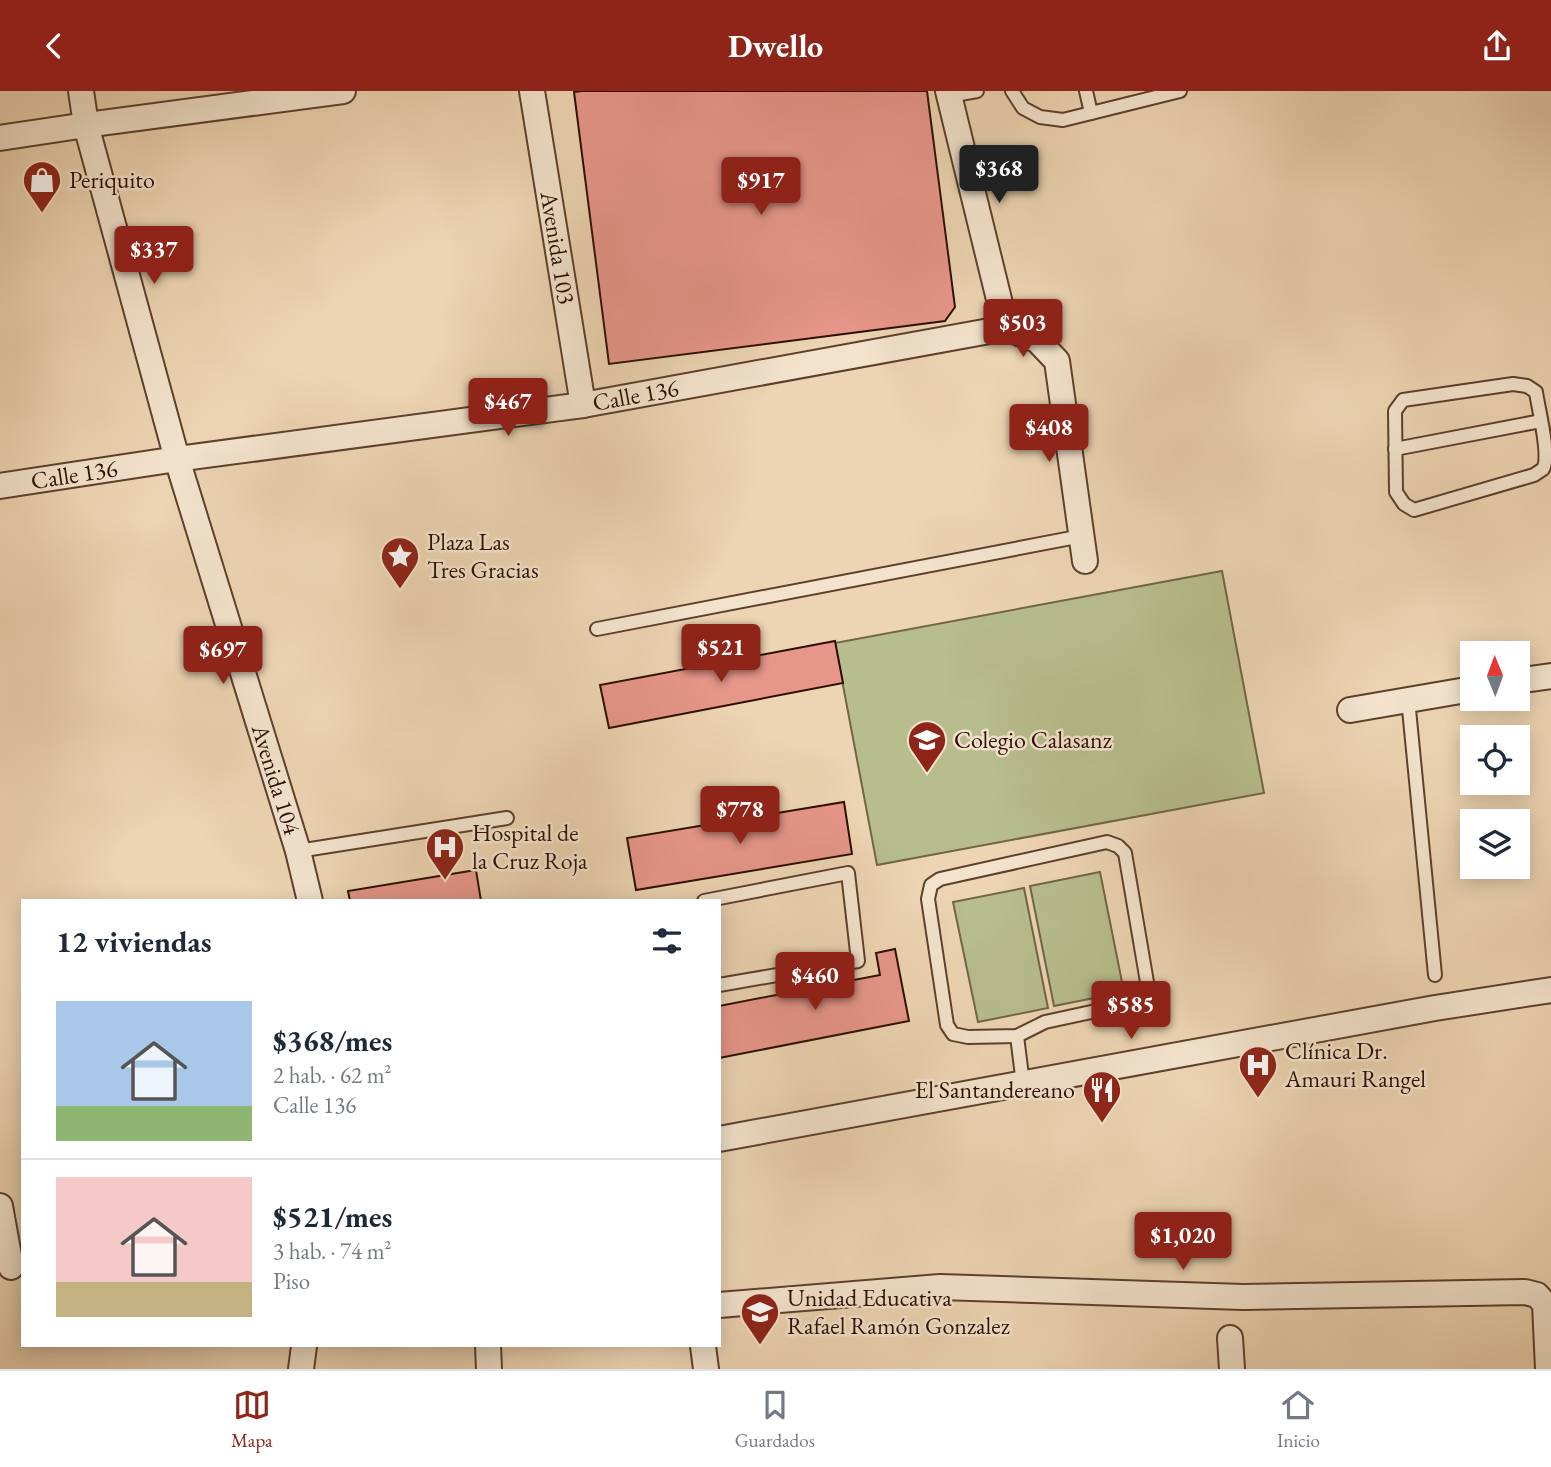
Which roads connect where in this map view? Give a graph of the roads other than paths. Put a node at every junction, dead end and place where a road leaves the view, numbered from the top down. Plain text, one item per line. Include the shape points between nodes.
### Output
1 (81, 91) edge
2 (343, 91) edge
3 (532, 91) edge
4 (977, 91) edge
5 (1012, 91) edge
6 (1086, 91) edge
7 (1180, 91) edge
8 (948, 93) edge
9 (1149, 95) edge
10 (1091, 113) junction
11 (86, 125) junction
12 (0, 138) edge
13 (1006, 328) junction
14 (583, 405) junction
15 (1541, 421) junction
16 (1549, 445) edge
17 (1395, 449) junction
18 (177, 459) junction
19 (0, 487) edge
20 (1082, 536) junction
21 (1085, 561) dead end
22 (597, 629) dead end
23 (1551, 676) edge
24 (1530, 679) edge
25 (1460, 691) edge
26 (1408, 699) junction
27 (1350, 710) dead end
28 (507, 818) dead end
29 (298, 851) junction
30 (310, 899) edge
31 (714, 899) edge
32 (1434, 975) dead end
33 (721, 985) edge
34 (1551, 990) edge
35 (1017, 1036) junction
36 (1023, 1084) junction
37 (721, 1139) edge
38 (0, 1206) edge
39 (11, 1267) edge
40 (721, 1305) edge
41 (1230, 1338) dead end
42 (304, 1347) edge
43 (488, 1347) edge
44 (704, 1347) edge
45 (301, 1369) edge
46 (489, 1369) edge
47 (706, 1369) edge
48 (1232, 1369) edge
49 (1548, 1369) edge

1 - 11 street, Avenida 104
2 - 11 street
3 - 14 street, Avenida 103
4 - 8 lane
5 - 10 lane via 1023,108 1040,117 1063,120
6 - 10 lane
7 - 9 lane
8 - 13 street
9 - 10 lane
11 - 12 street
11 - 18 street, Avenida 104
13 - 14 street, Calle 136
13 - 20 street via 1037,340 1057,361
14 - 18 street, Calle 136
15 - 16 lane
15 - 17 lane
15 - 17 lane via 1536,392 1527,386 1513,384 1403,400 1395,411
16 - 17 lane via 1543,469 1534,475 1414,510 1396,492
18 - 19 street, Calle 136
18 - 29 street, Avenida 104
20 - 21 street
20 - 22 lane
23 - 24 street
25 - 26 street
26 - 27 street
26 - 32 lane
28 - 29 lane
29 - 30 street, Avenida 104
31 - 33 lane via 848,873 858,961
34 - 36 street
35 - 35 lane via 1045,1022 1129,1004 1148,988 1125,853 1118,846 1107,842 940,879 931,885 928,899 947,1025 953,1034 968,1037
35 - 36 lane
36 - 37 street
38 - 39 street
40 - 49 street via 940,1287 1243,1297 1525,1292 1537,1295 1545,1304
41 - 48 street
42 - 45 street
43 - 46 street
44 - 47 street

